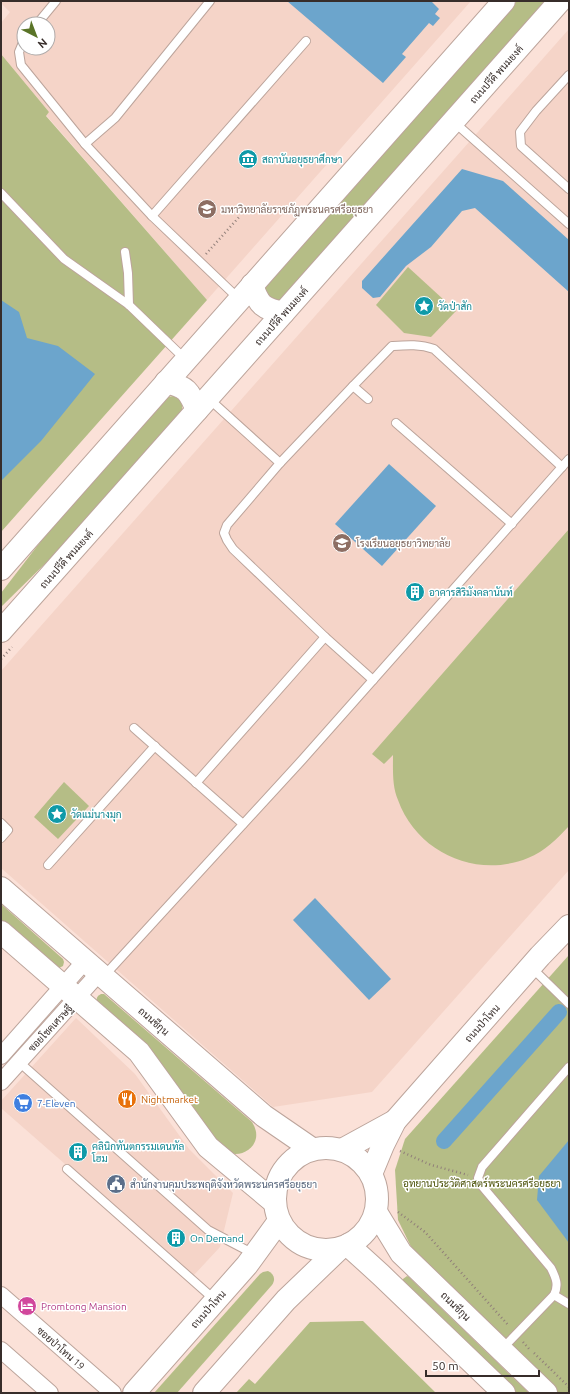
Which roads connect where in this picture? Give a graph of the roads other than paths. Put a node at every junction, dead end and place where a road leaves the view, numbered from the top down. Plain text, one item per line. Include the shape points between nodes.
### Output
1 (56, 1) edge
2 (210, 1) edge
3 (504, 1) edge
4 (560, 1) edge
5 (44, 16) edge
6 (306, 41) dead end
7 (20, 56) edge
8 (569, 75) edge
9 (454, 121) junction
10 (85, 144) junction
11 (569, 189) edge
12 (1, 193) edge
13 (152, 216) junction
14 (567, 219) edge
15 (125, 252) dead end
16 (246, 292) junction
17 (129, 305) junction
18 (283, 313) junction
19 (186, 360) junction
20 (166, 382) junction
21 (353, 386) junction
22 (368, 399) dead end
23 (203, 404) junction
24 (396, 423) dead end
25 (569, 459) edge
26 (280, 463) junction
27 (562, 467) junction
28 (512, 524) junction
29 (1, 568) edge
30 (1, 632) edge
31 (325, 637) junction
32 (373, 680) junction
33 (134, 728) dead end
34 (155, 746) junction
35 (196, 783) junction
36 (1, 823) edge
37 (243, 824) junction
38 (1, 838) edge
39 (48, 865) dead end
40 (1, 888) edge
41 (569, 926) edge
42 (1, 932) edge
43 (531, 967) junction
44 (96, 970) junction
45 (70, 992) junction
46 (569, 1004) edge
47 (1, 1056) edge
48 (19, 1062) junction
49 (569, 1067) edge
50 (1, 1082) edge
51 (395, 1121) junction
52 (312, 1149) junction
53 (342, 1150) junction
54 (67, 1169) dead end
55 (371, 1174) junction
56 (377, 1204) junction
57 (277, 1211) junction
58 (344, 1247) junction
59 (255, 1254) junction
60 (554, 1295) junction
61 (5, 1299) edge
62 (216, 1300) junction
63 (569, 1304) edge
64 (1, 1350) edge
65 (501, 1350) junction
66 (50, 1393) edge
67 (113, 1393) edge
68 (134, 1393) edge
69 (204, 1393) edge
70 (504, 1393) edge
71 (546, 1393) edge

1 - 5 lane
2 - 10 lane via 115,118
3 - 16 main road
4 - 9 main road, ถนนปรีดี พนมยงค์
6 - 13 lane
7 - 10 lane via 21,65
8 - 11 lane via 536,110 520,132 521,146
9 - 14 lane
9 - 18 main road, ถนนปรีดี พนมยงค์
10 - 13 lane
12 - 17 lane via 64,259
13 - 16 lane via 199,262
15 - 17 lane
16 - 18 main road via 267,309
16 - 19 main road
17 - 19 lane
18 - 23 main road, ถนนปรีดี พนมยงค์
19 - 20 main road
20 - 23 main road via 180,386
20 - 29 main road
21 - 22 lane
21 - 26 lane
21 - 27 lane via 392,346 424,345 434,349
23 - 26 lane
23 - 30 main road, ถนนปรีดี พนมยงค์
24 - 28 lane
25 - 27 lane
26 - 31 lane via 227,525 224,533 233,549
27 - 28 lane
28 - 32 lane
31 - 32 lane
31 - 35 lane
32 - 37 lane
33 - 34 lane
34 - 35 lane
34 - 39 lane
35 - 37 lane
36 - 38 lane via 8,830
37 - 44 lane
40 - 44 main road, ถนนชีกุน
41 - 43 main road, ถนนป่าโทน
42 - 45 main road
43 - 46 lane
43 - 51 main road, ถนนป่าโทน
44 - 45 street, ซอยโชคเศรษฐี
44 - 52 main road, ถนนชีกุน via 264,1116
45 - 47 street, ซอยโชคเศรษฐี
45 - 48 street, ซอยโชคเศรษฐี
45 - 57 main road via 139,1052 208,1147
48 - 50 street, ซอยโชคเศรษฐี
48 - 59 lane via 208,1230
49 - 60 lane via 482,1166 478,1178 551,1268 556,1279
51 - 53 main road, ถนนป่าโทน
51 - 55 main road, ถนนป่าโทน
52 - 53 main road
52 - 57 main road via 294,1158 277,1182
53 - 55 main road via 362,1162
54 - 62 lane
55 - 56 main road
56 - 58 main road via 366,1232 355,1242
56 - 65 main road, ถนนชีกุน via 401,1253
57 - 58 main road via 290,1236 304,1246 322,1250
57 - 59 main road, ถนนป่าโทน
58 - 69 main road via 286,1300
58 - 70 main road via 381,1275
59 - 62 main road, ถนนป่าโทน
60 - 63 lane
60 - 65 lane
61 - 67 street, ซอยป่าโทน 19
62 - 68 main road, ถนนป่าโทน
64 - 66 street
65 - 71 main road, ถนนชีกุน

